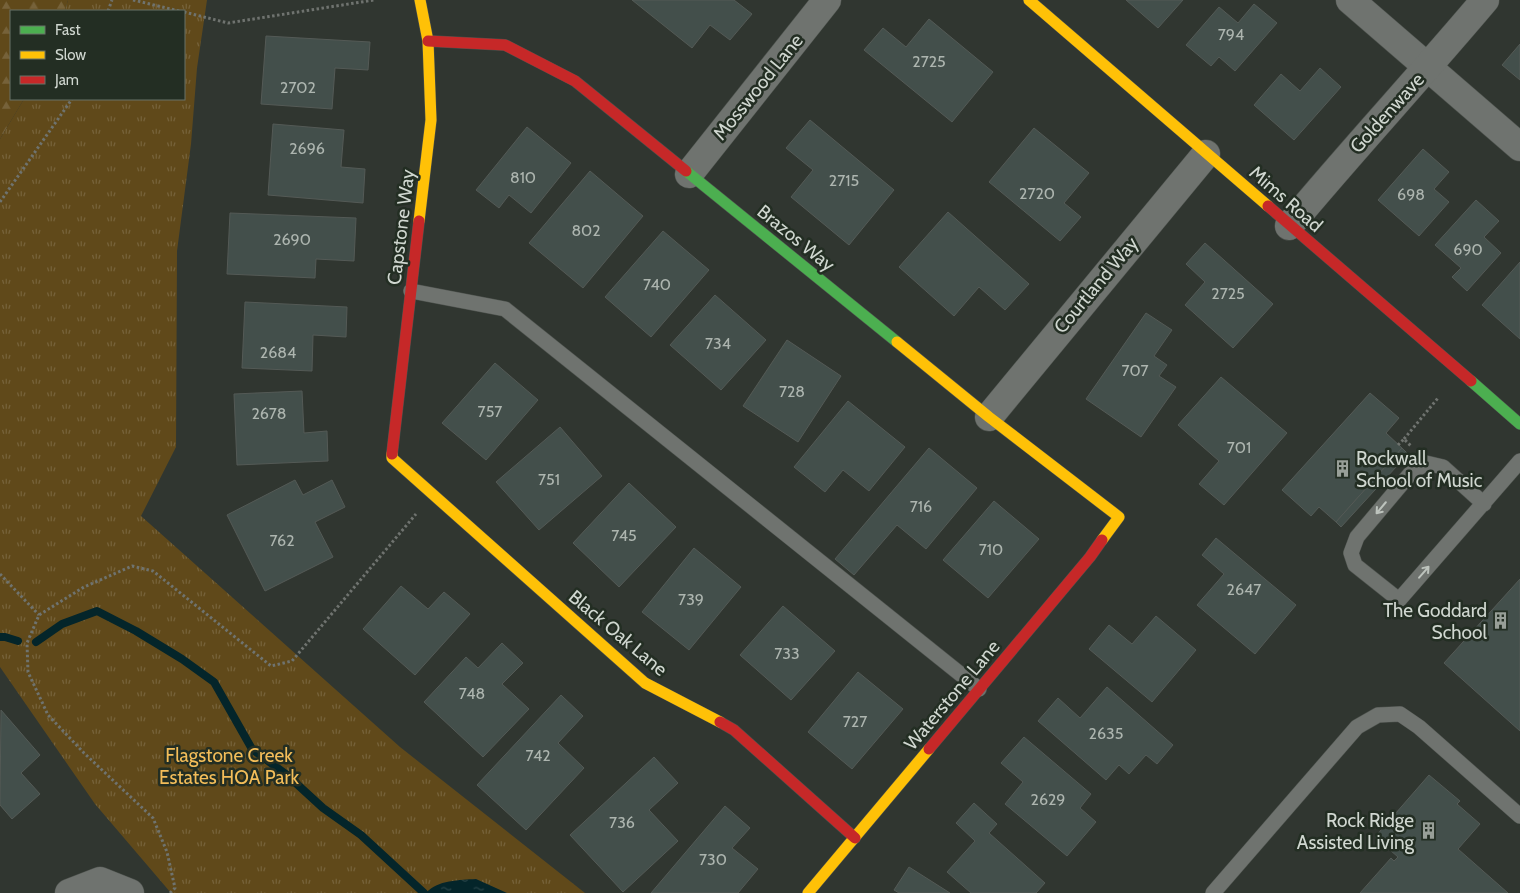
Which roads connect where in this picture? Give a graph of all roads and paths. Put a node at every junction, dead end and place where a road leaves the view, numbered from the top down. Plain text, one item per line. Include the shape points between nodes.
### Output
1 (133, 0) edge
2 (374, 0) edge
3 (420, 0) edge
4 (827, 0) edge
5 (1029, 0) edge
6 (1350, 0) edge
7 (1484, 0) edge
8 (176, 10) edge
9 (185, 12) edge
10 (428, 41) junction
11 (1428, 68) junction
12 (71, 100) edge
13 (1520, 148) edge
14 (1206, 154) junction
15 (689, 174) junction
16 (0, 202) edge
17 (1289, 226) junction
18 (411, 291) junction
19 (1438, 398) dead end
20 (989, 417) junction
21 (1520, 424) edge
22 (1404, 439) dead end
23 (392, 458) joint
24 (1520, 461) edge
25 (432, 494) junction
26 (1484, 504) junction
27 (1119, 517) joint
28 (0, 574) edge
29 (39, 615) junction
30 (979, 689) junction
31 (1520, 816) edge
32 (855, 838) junction
33 (69, 893) edge
34 (130, 893) edge
35 (170, 893) edge
36 (808, 893) edge
37 (1213, 893) edge

1 - 8 path
2 - 9 path via 228,23
3 - 10 street, Capstone Way
4 - 15 street, Mosswood Lane
5 - 14 street, Mims Road
6 - 11 street
7 - 11 street, Goldenwave
10 - 15 street, Brazos Way via 505,45 575,81
10 - 18 street, Capstone Way via 431,120
11 - 13 street
11 - 17 street, Goldenwave
12 - 16 path
14 - 17 street, Mims Road
14 - 20 street, Courtland Way
15 - 20 street, Brazos Way
17 - 21 street, Mims Road
18 - 23 street, Capstone Way
18 - 30 lane via 504,310
19 - 22 path
20 - 27 street, Brazos Way
23 - 25 street, Black Oak Lane
24 - 26 lane
25 - 29 path via 292,661 271,666 153,571 132,566 84,587
25 - 32 street, Black Oak Lane via 645,683 734,730
26 -> 26 lane via 1443,467 1426,463 1413,470 1357,537 1351,553 1355,565 1398,600
27 - 30 street, Waterstone Lane via 1090,557
28 - 29 path
29 - 35 path via 27,643 28,672 48,715 153,818 167,852 175,888
30 - 32 street, Waterstone Lane
31 - 37 lane via 1420,727 1400,714 1378,715 1357,727
32 - 36 street, Waterstone Lane
33 - 34 street via 100,881

